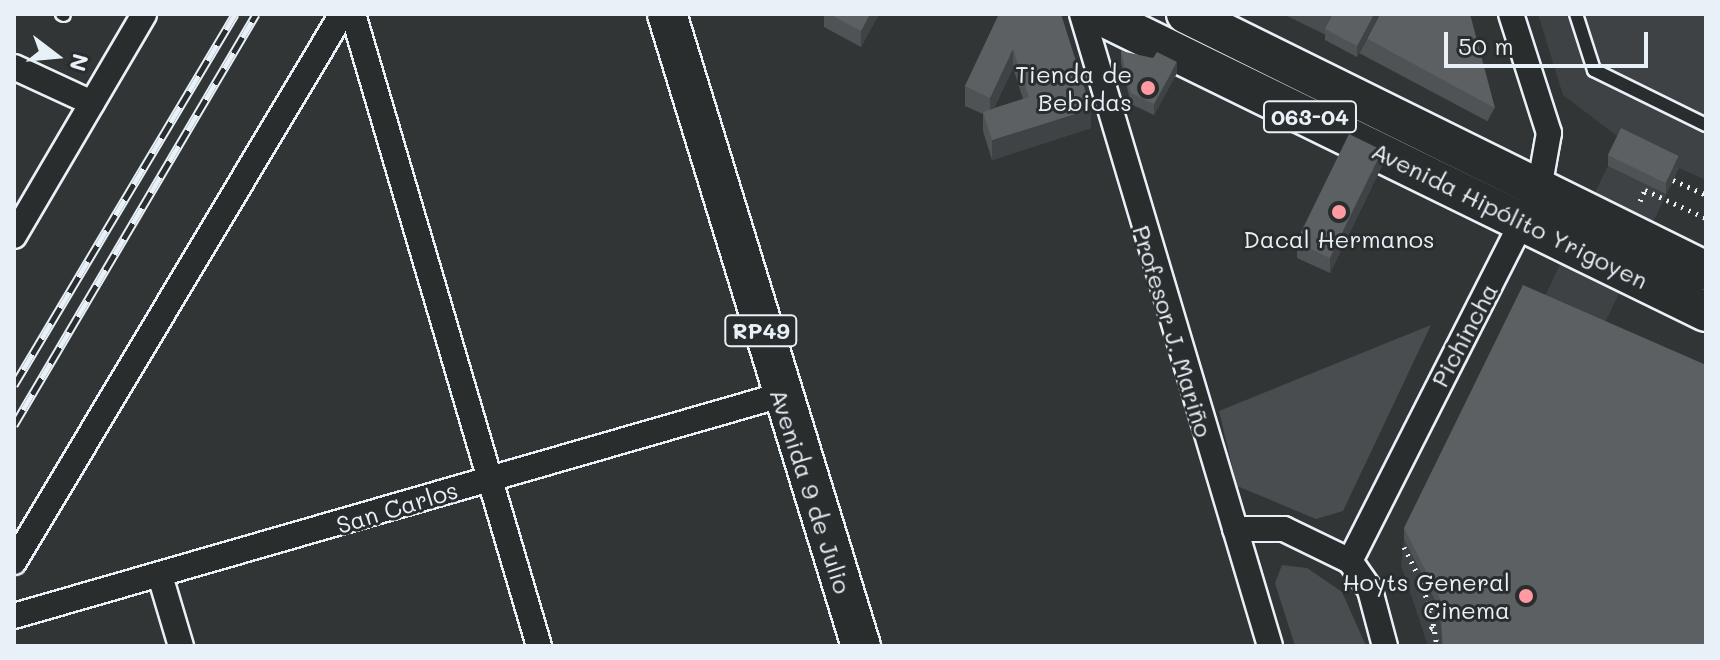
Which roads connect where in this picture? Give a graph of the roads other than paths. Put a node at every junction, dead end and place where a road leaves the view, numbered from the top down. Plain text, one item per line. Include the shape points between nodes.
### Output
1 (144, 14) edge
2 (342, 14) edge
3 (353, 14) edge
4 (667, 14) edge
5 (1082, 14) edge
6 (1097, 14) edge
7 (1186, 14) edge
8 (1511, 14) edge
9 (1576, 14) edge
10 (14, 67) edge
11 (92, 103) junction
12 (1706, 125) edge
13 (1531, 205) junction
14 (14, 236) edge
15 (1706, 271) edge
16 (1706, 312) edge
17 (781, 395) junction
18 (488, 479) junction
19 (1235, 529) junction
20 (1350, 561) junction
21 (14, 562) edge
22 (161, 579) junction
23 (14, 616) edge
24 (181, 646) edge
25 (539, 646) edge
26 (861, 646) edge
27 (1270, 646) edge
28 (1385, 646) edge

1 - 11 street
2 - 21 street
3 - 18 street
4 - 17 main road, Avenida 9 de Julio / RP49
5 - 19 street, Profesor J. Mariño
6 - 13 main road, Avenida Hipólito Yrigoyen / 063-04
7 - 13 main road, Avenida Hipólito Yrigoyen / 063-04
8 - 13 street, Pichincha via 1549,133
9 - 12 lane via 1594,70
10 - 11 street
11 - 14 street
13 - 15 main road, Avenida Hipólito Yrigoyen / 063-04
13 - 16 main road, Avenida Hipólito Yrigoyen / 063-04
13 - 20 street, Pichincha
17 - 18 street, San Carlos
17 - 26 main road, Avenida 9 de Julio / RP49
18 - 22 street, San Carlos
18 - 25 street
19 - 20 street via 1284,529
19 - 27 street, Profesor J. Mariño
20 - 28 street via 1370,590
22 - 23 street, San Carlos
22 - 24 street

